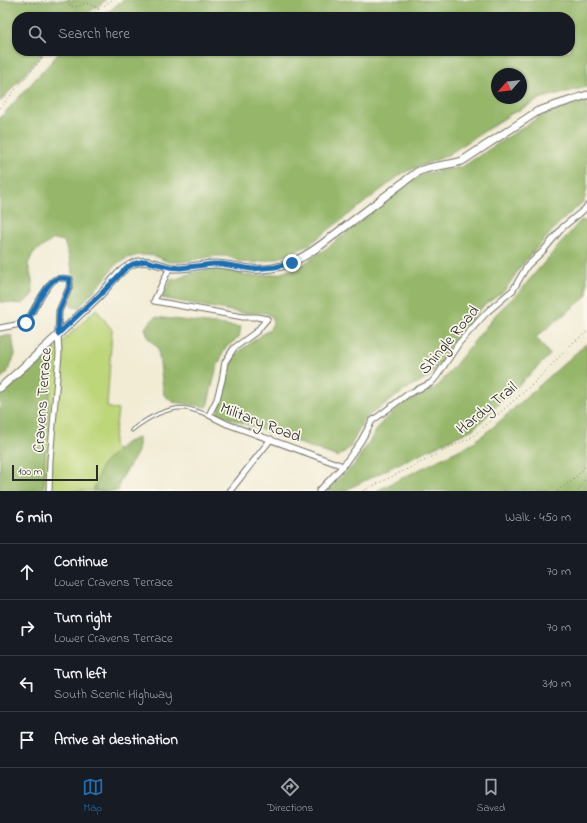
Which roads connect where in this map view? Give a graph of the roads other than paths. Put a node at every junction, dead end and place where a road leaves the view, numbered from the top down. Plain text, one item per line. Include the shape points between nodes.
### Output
1 (587, 95) edge
2 (587, 206) edge
3 (170, 267) junction
4 (0, 328) edge
5 (58, 334) junction
6 (0, 388) edge
7 (209, 415) junction
8 (132, 430) dead end
9 (271, 439) junction
10 (343, 466) junction
11 (49, 491) edge
12 (230, 491) edge
13 (319, 491) edge

1 - 3 main road via 538,111 462,161 417,172 298,261 252,269 222,264 188,268
2 - 10 street, Shingle Road via 563,227 527,266 513,290 487,312 459,343 432,383 408,394 372,421 361,442
3 - 5 main road via 145,261 126,268
3 - 7 street, Military Road via 154,301 267,319 256,332 234,348 225,362 217,399
4 - 5 street, Cravens Terrace via 26,323 54,280 64,277 70,279 59,311
5 - 6 main road
5 - 11 street, Cravens Terrace via 59,354
7 - 8 lane via 184,408 172,410 152,417
7 - 9 street, Military Road
9 - 10 street, Military Road
9 - 12 street
10 - 13 street

